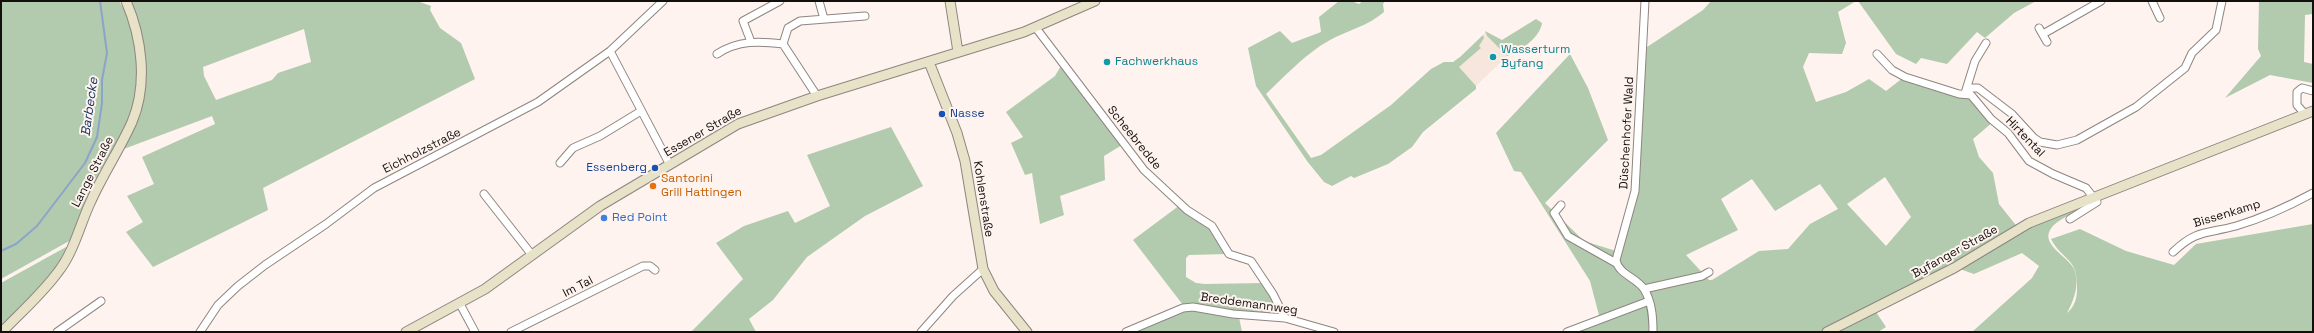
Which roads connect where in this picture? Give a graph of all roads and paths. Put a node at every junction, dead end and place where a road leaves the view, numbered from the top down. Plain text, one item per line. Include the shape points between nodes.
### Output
1 (126, 1) edge
2 (663, 1) edge
3 (780, 1) edge
4 (819, 1) edge
5 (950, 1) edge
6 (1096, 1) edge
7 (1645, 1) edge
8 (2101, 1) edge
9 (2152, 1) edge
10 (2222, 1) edge
11 (865, 16) dead end
12 (2160, 18) dead end
13 (824, 19) junction
14 (1036, 28) junction
15 (751, 42) junction
16 (1986, 42) dead end
17 (2047, 42) dead end
18 (783, 44) junction
19 (610, 51) junction
20 (958, 52) junction
21 (718, 54) dead end
22 (1878, 54) dead end
23 (929, 62) junction
24 (2313, 91) edge
25 (1966, 94) junction
26 (817, 96) junction
27 (641, 111) junction
28 (2309, 113) edge
29 (560, 163) dead end
30 (670, 165) junction
31 (2313, 193) edge
32 (484, 194) dead end
33 (2096, 198) junction
34 (1561, 205) dead end
35 (2070, 219) dead end
36 (2173, 252) dead end
37 (532, 255) junction
38 (1616, 263) junction
39 (655, 270) dead end
40 (983, 270) junction
41 (1709, 272) dead end
42 (1644, 290) junction
43 (102, 301) dead end
44 (1649, 301) junction
45 (460, 304) junction
46 (1285, 318) junction
47 (1312, 329) edge
48 (2, 332) edge
49 (57, 332) edge
50 (200, 332) edge
51 (406, 332) edge
52 (475, 332) edge
53 (510, 332) edge
54 (921, 332) edge
55 (1027, 332) edge
56 (1126, 332) edge
57 (1334, 332) edge
58 (1567, 332) edge
59 (1653, 332) edge
60 (1827, 332) edge

1 - 48 street, Lange Straße via 136,27 141,60 140,94 132,121 92,198 68,256 58,272
2 - 19 street, Eichholzstraße
3 - 15 street via 743,21
4 - 13 street
5 - 20 street
6 - 14 street, Essener Straße
7 - 38 street, Düschenhofer Wald via 1635,191
8 - 17 street via 2041,31
9 - 12 street
10 - 25 street via 2216,30 2192,53 2185,68 2136,108 2077,140 2057,144 2040,142 2012,114 1978,88 1971,88
11 - 13 street
13 - 18 street via 794,23 786,31
14 - 20 street, Essener Straße
14 - 46 street, Scheebredde via 1144,170 1187,210 1212,226 1229,254 1251,261
15 - 18 street
15 - 21 street via 732,46
16 - 25 street via 1975,60
18 - 26 street
19 - 27 street
19 - 50 street, Eichholzstraße via 538,102 374,188 238,286 218,306
20 - 23 street, Essener Straße
22 - 25 street via 1898,74
23 - 26 street, Essener Straße
23 - 40 street, Kohlenstraße via 957,133 965,161
24 - 28 street, Byfanger Straße via 2302,88 2297,92 2297,105
25 - 33 street, Hirtental via 2008,133 2029,161 2086,188
26 - 30 street, Essener Straße via 738,124
27 - 29 street via 600,136 572,148
27 - 30 street
28 - 33 street, Byfanger Straße
30 - 37 street, Essener Straße via 600,206
31 - 36 street, Bissenkamp via 2238,225 2194,235
32 - 37 street
33 - 35 street, Byfanger Straße via 2097,202
33 - 60 street, Byfanger Straße via 2029,223 1954,268
34 - 38 street via 1554,213 1568,236
37 - 45 street, Essener Straße via 496,282
38 - 42 street
39 - 53 street, Im Tal via 650,266 643,266
40 - 54 street via 958,290
40 - 55 street, Kohlenstraße via 994,291
41 - 42 street
42 - 44 street
43 - 49 street
44 - 58 street
44 - 59 street
45 - 51 street, Essener Straße
45 - 52 street
46 - 47 street, Breddemannweg
46 - 56 street, Breddemannweg via 1233,314 1197,307 1183,308
47 - 57 street, Breddemannweg

